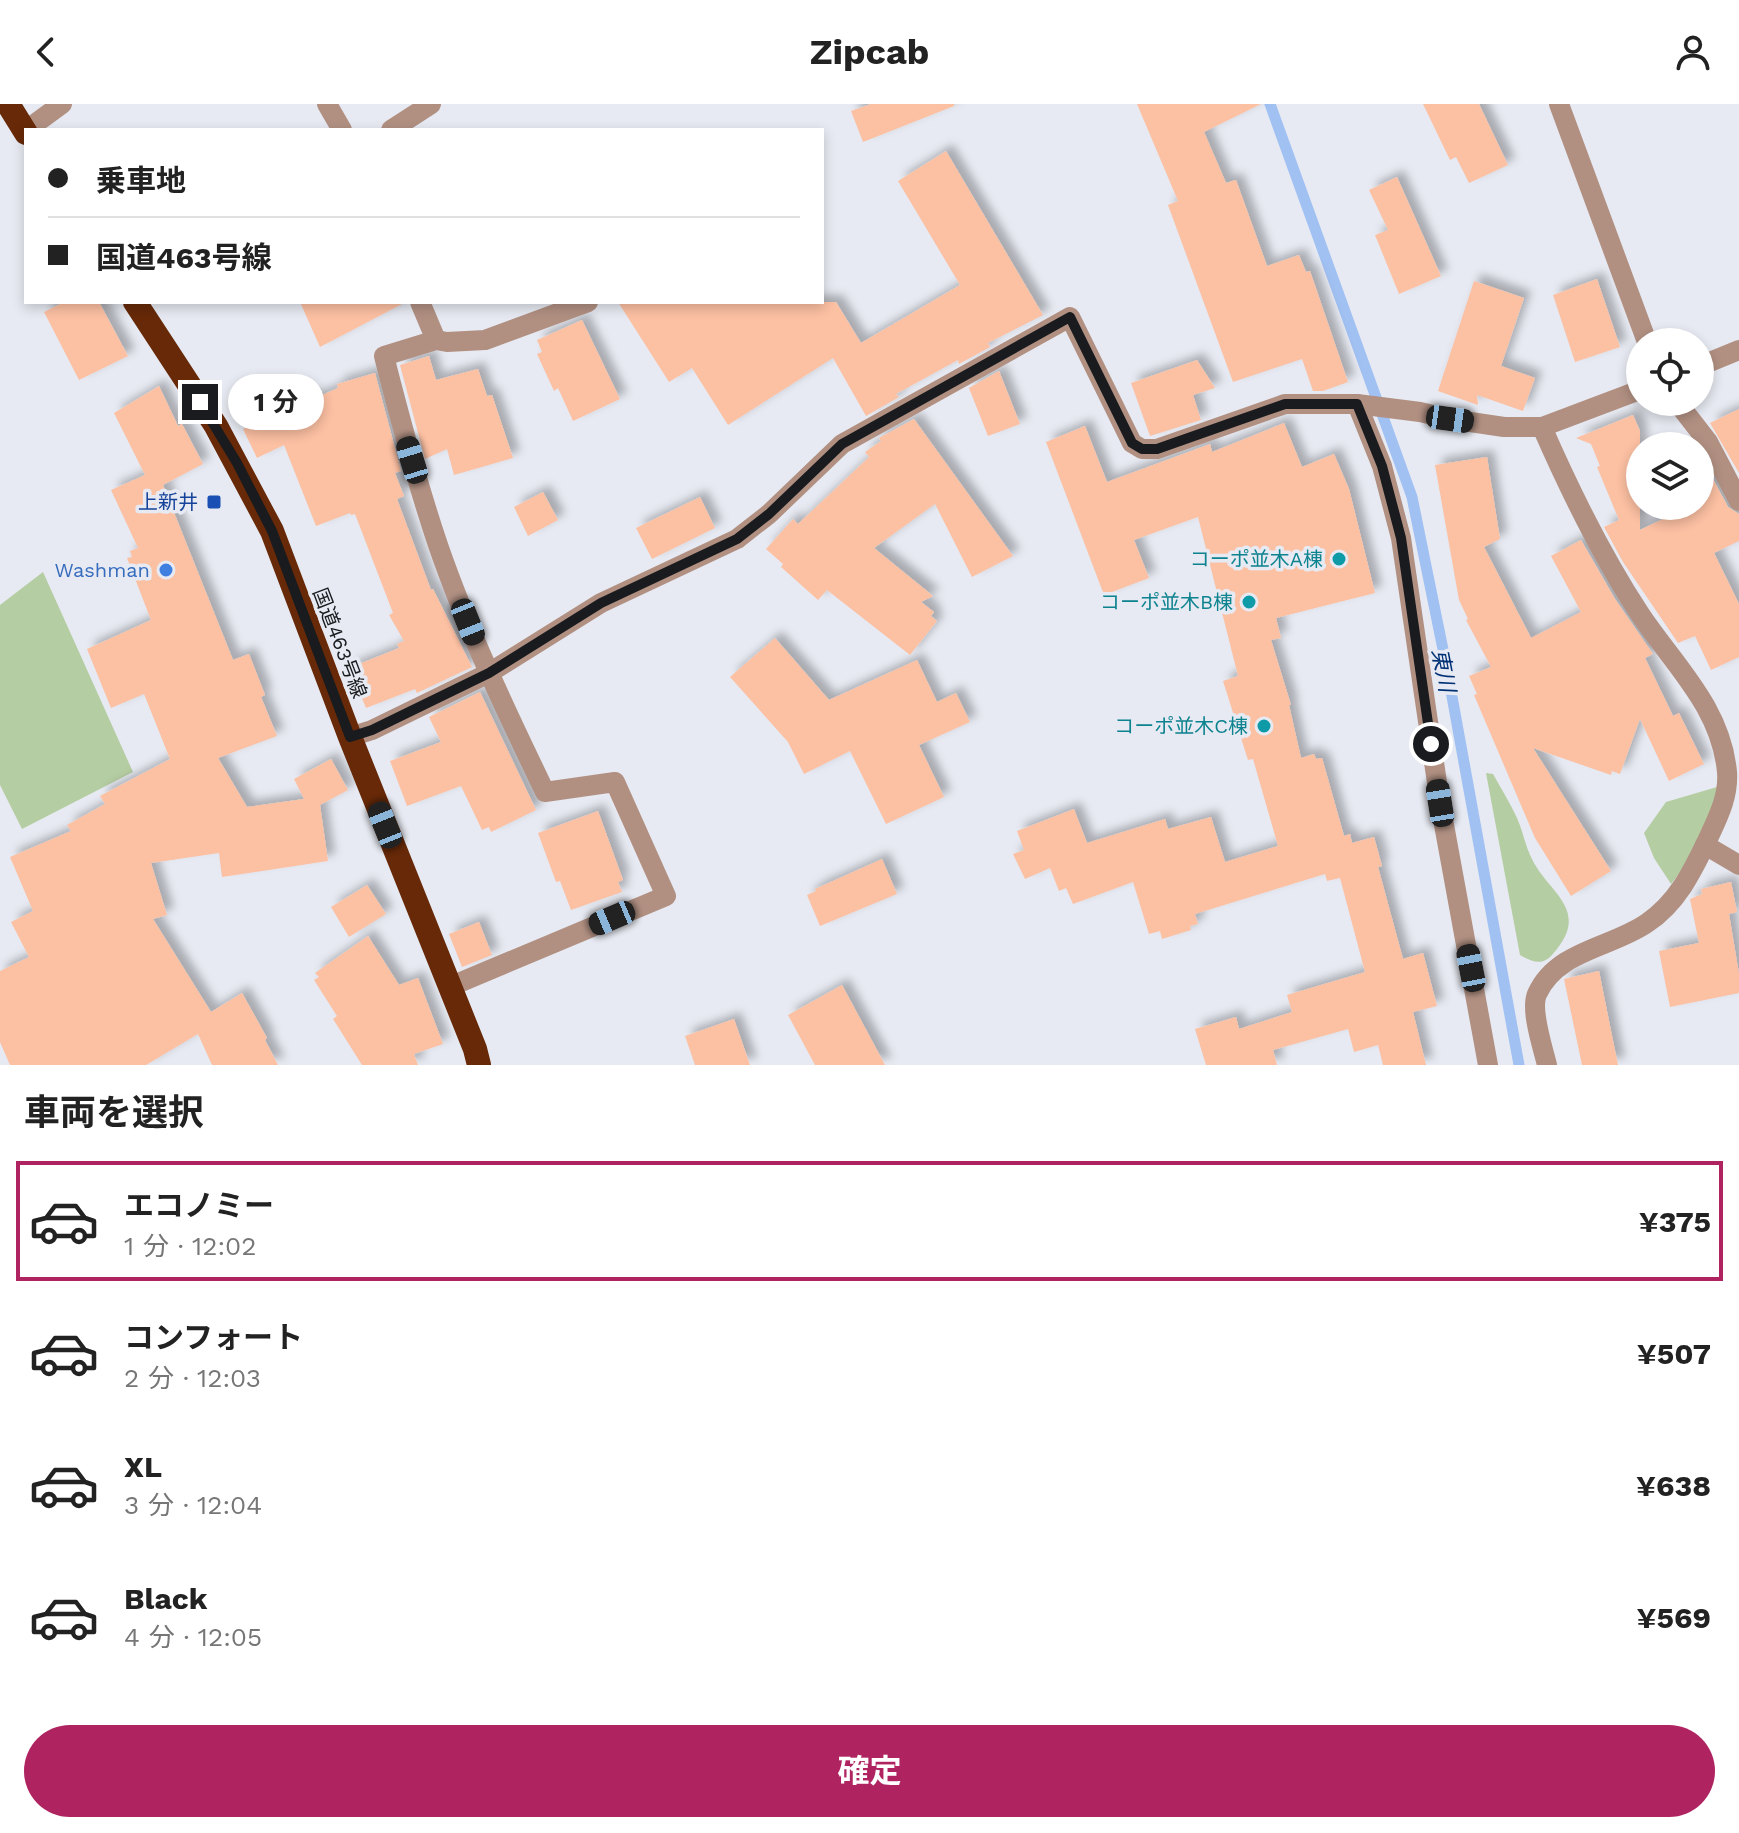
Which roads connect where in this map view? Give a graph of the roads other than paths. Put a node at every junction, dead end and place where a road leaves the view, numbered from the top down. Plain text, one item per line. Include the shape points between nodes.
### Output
1 (8, 104) edge
2 (62, 104) edge
3 (327, 104) edge
4 (431, 104) edge
5 (1559, 104) edge
6 (30, 128) edge
7 (341, 128) edge
8 (394, 128) edge
9 (24, 130) edge
10 (136, 304) edge
11 (421, 304) edge
12 (583, 304) edge
13 (1642, 328) edge
14 (436, 340) junction
15 (1739, 350) edge
16 (1714, 360) edge
17 (1626, 395) edge
18 (1357, 404) junction
19 (1688, 416) edge
20 (1542, 427) junction
21 (1739, 501) edge
22 (489, 673) junction
23 (350, 737) junction
24 (1705, 845) junction
25 (1739, 865) edge
26 (449, 987) junction
27 (479, 1065) edge
28 (1488, 1065) edge
29 (1547, 1065) edge

1 - 9 highway
2 - 6 street
3 - 7 street
4 - 8 street
5 - 13 street
10 - 23 highway, 国道463号線 via 216,426 272,531
11 - 14 street
12 - 14 street via 485,340
14 - 22 street via 384,356 438,545
15 - 16 street
17 - 20 street
18 - 20 street via 1504,427
18 - 22 street via 1285,404 1157,449 1142,449 1132,443 1070,317 842,444 737,539 601,603
18 - 28 street via 1382,466 1401,538 1440,803
19 - 21 street
20 - 24 street via 1602,550 1715,720 1727,773 1723,805
22 - 23 street
22 - 26 street via 545,792 615,782 666,896
23 - 26 highway, 国道463号線
24 - 25 street
24 - 29 street via 1689,878 1646,924 1550,972 1536,997
26 - 27 highway, 国道463号線

